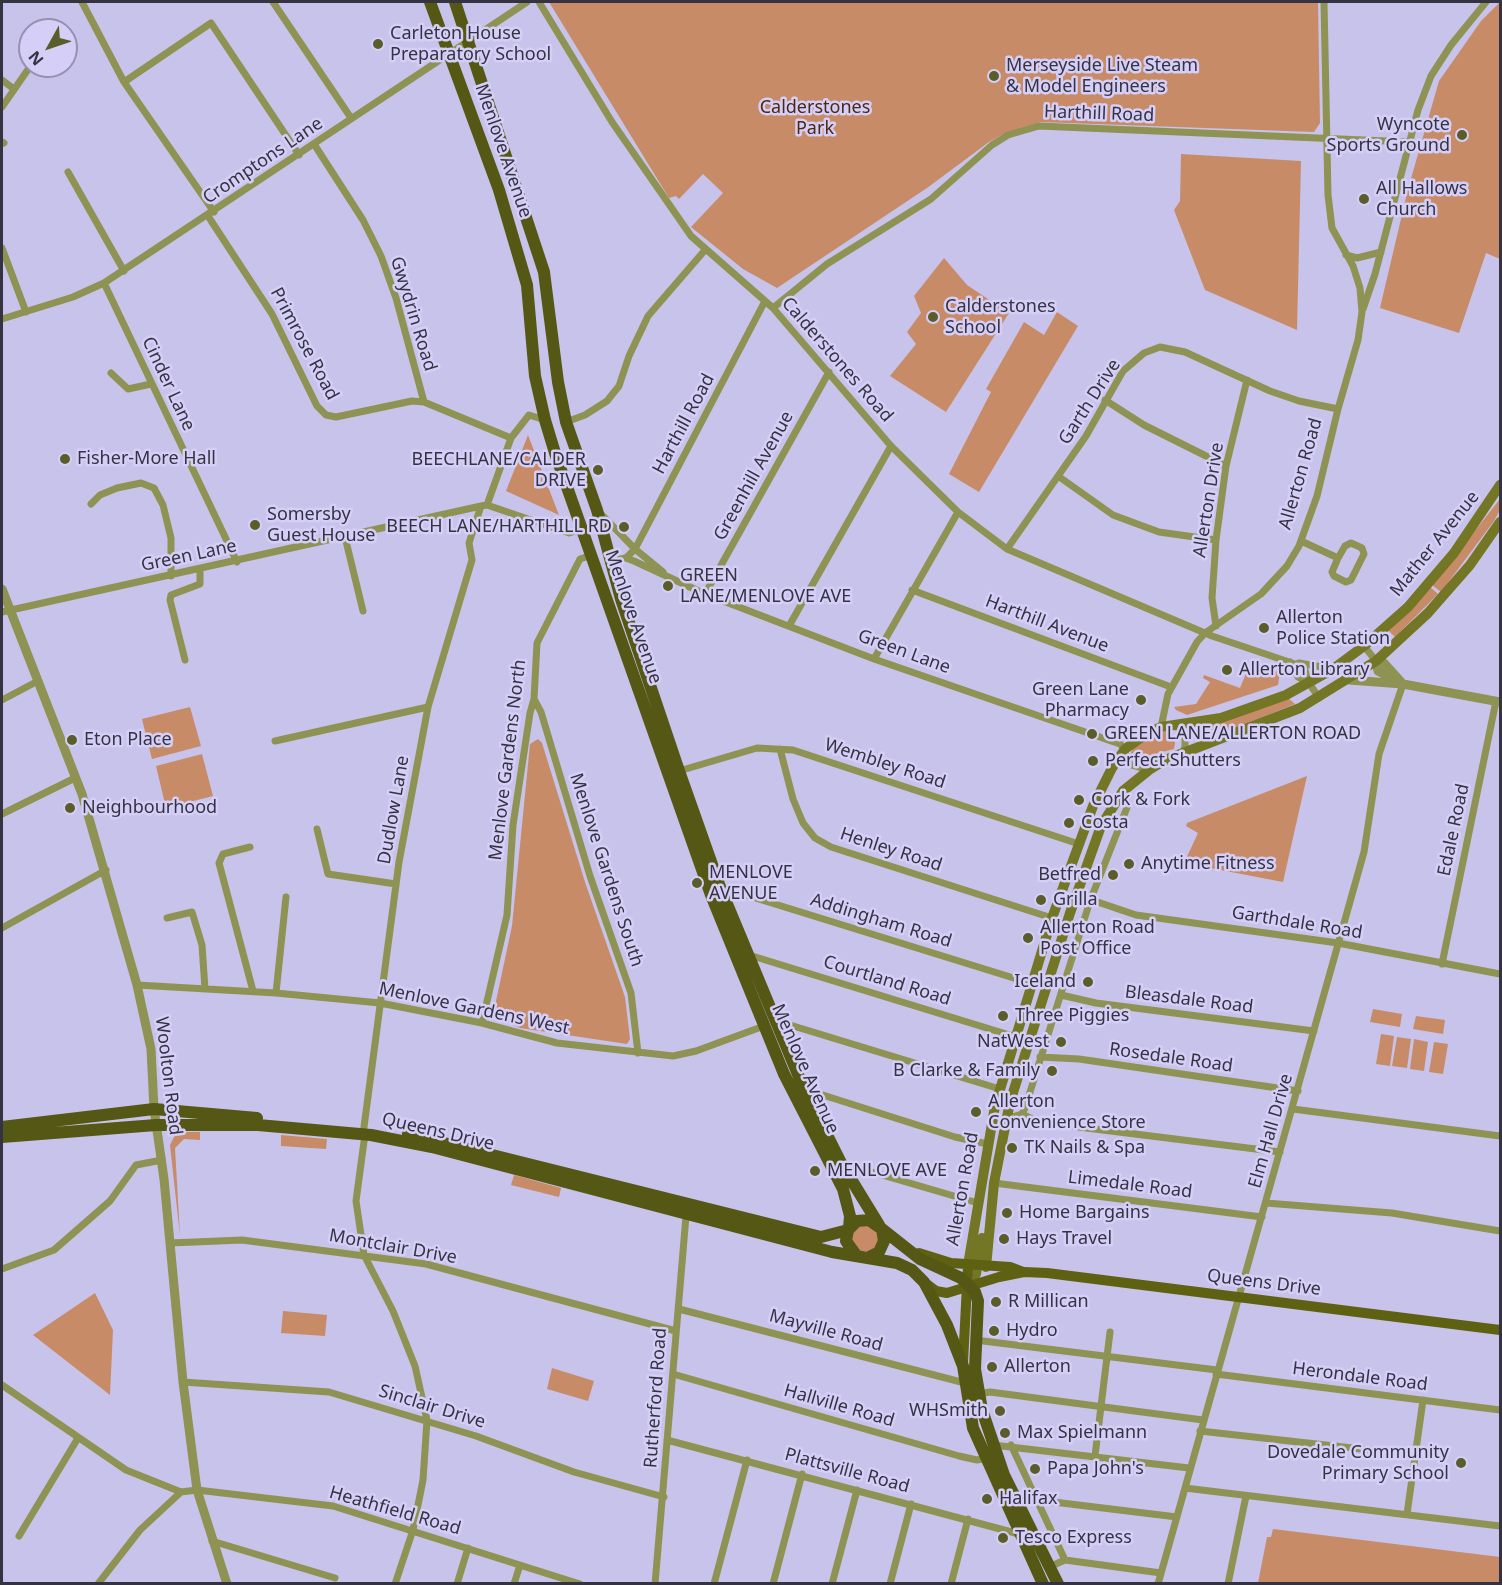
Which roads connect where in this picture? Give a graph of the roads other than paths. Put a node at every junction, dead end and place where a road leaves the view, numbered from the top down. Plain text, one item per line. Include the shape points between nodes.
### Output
1 (82, 2) edge
2 (273, 2) edge
3 (430, 2) edge
4 (455, 2) edge
5 (527, 2) edge
6 (539, 2) edge
7 (1324, 2) edge
8 (1486, 2) edge
9 (468, 41) junction
10 (449, 52) junction
11 (22, 78) edge
12 (2, 80) edge
13 (124, 82) junction
14 (14, 89) junction
15 (2, 107) edge
16 (351, 118) junction
17 (1329, 138) junction
18 (1410, 142) junction
19 (314, 144) junction
20 (299, 154) junction
21 (68, 172) dead end
22 (211, 214) junction
23 (2, 248) edge
24 (705, 250) junction
25 (1381, 252) junction
26 (1346, 255) junction
27 (124, 271) junction
28 (104, 284) junction
29 (765, 301) junction
30 (773, 308) junction
31 (26, 312) junction
32 (1362, 312) junction
33 (2, 319) edge
34 (829, 372) junction
35 (111, 373) dead end
36 (1248, 380) junction
37 (151, 384) junction
38 (1105, 400) junction
39 (424, 402) junction
40 (1338, 409) junction
41 (544, 420) junction
42 (566, 422) junction
43 (511, 438) junction
44 (891, 446) junction
45 (1226, 466) junction
46 (1058, 476) junction
47 (1500, 485) edge
48 (91, 504) dead end
49 (484, 505) junction
50 (596, 507) junction
51 (576, 509) junction
52 (958, 512) junction
53 (1500, 522) edge
54 (583, 529) junction
55 (345, 537) junction
56 (1216, 540) junction
57 (1301, 541) junction
58 (635, 549) junction
59 (1007, 549) junction
60 (593, 555) junction
61 (626, 558) junction
62 (1338, 558) junction
63 (610, 561) junction
64 (237, 562) junction
65 (200, 569) junction
66 (171, 576) junction
67 (673, 580) junction
68 (2, 589) edge
69 (912, 590) junction
70 (705, 594) junction
71 (5, 611) edge
72 (363, 611) dead end
73 (789, 626) junction
74 (1216, 626) junction
75 (1205, 633) junction
76 (1364, 646) junction
77 (874, 659) junction
78 (185, 660) dead end
79 (1376, 661) junction
80 (1290, 662) junction
81 (1333, 669) junction
82 (1349, 680) junction
83 (36, 682) junction
84 (1309, 683) junction
85 (1403, 684) junction
86 (1171, 687) junction
87 (1319, 698) junction
88 (534, 699) junction
89 (2, 700) edge
90 (1498, 702) edge
91 (428, 707) junction
92 (1176, 725) junction
93 (1161, 727) junction
94 (275, 741) dead end
95 (780, 749) junction
96 (1125, 749) junction
97 (1182, 754) junction
98 (1112, 768) joint
99 (1149, 770) junction
100 (679, 771) junction
101 (75, 778) junction
102 (1123, 791) junction
103 (2, 814) edge
104 (317, 829) dead end
105 (1079, 844) junction
106 (250, 847) dead end
107 (106, 870) junction
108 (396, 884) junction
109 (720, 886) junction
110 (1077, 895) junction
111 (286, 897) dead end
112 (1090, 901) junction
113 (167, 918) dead end
114 (1052, 918) junction
115 (2, 928) edge
116 (1338, 943) junction
117 (748, 954) junction
118 (1442, 964) junction
119 (1500, 974) edge
120 (1033, 984) junction
121 (137, 985) junction
122 (206, 989) junction
123 (253, 991) junction
124 (276, 993) junction
125 (1061, 995) junction
126 (380, 1003) junction
127 (482, 1023) junction
128 (764, 1026) junction
129 (778, 1026) junction
130 (1314, 1031) junction
131 (1016, 1037) junction
132 (638, 1053) junction
133 (1040, 1057) junction
134 (804, 1089) junction
135 (1000, 1089) junction
136 (1298, 1090) junction
137 (154, 1109) junction
138 (1293, 1109) junction
139 (1022, 1114) junction
140 (1005, 1119) junction
141 (156, 1125) junction
142 (2, 1127) edge
143 (365, 1130) junction
144 (1500, 1136) edge
145 (2, 1137) edge
146 (988, 1144) junction
147 (1281, 1152) junction
148 (162, 1160) junction
149 (841, 1162) junction
150 (994, 1183) junction
151 (992, 1197) junction
152 (978, 1203) junction
153 (1266, 1203) junction
154 (686, 1216) junction
155 (1262, 1217) junction
156 (880, 1227) junction
157 (849, 1229) junction
158 (1500, 1231) edge
159 (170, 1242) junction
160 (988, 1247) junction
161 (907, 1249) junction
162 (364, 1255) junction
163 (862, 1256) junction
164 (977, 1266) junction
165 (1010, 1267) junction
166 (2, 1269) edge
167 (1024, 1272) junction
168 (924, 1282) junction
169 (971, 1285) junction
170 (1239, 1298) junction
171 (679, 1309) junction
172 (1500, 1330) edge
173 (676, 1331) junction
174 (1110, 1332) dead end
175 (975, 1340) junction
176 (1107, 1357) junction
177 (963, 1366) junction
178 (1217, 1372) junction
179 (673, 1374) junction
180 (183, 1382) junction
181 (965, 1383) junction
182 (3, 1389) edge
183 (978, 1394) junction
184 (1423, 1400) junction
185 (1101, 1406) junction
186 (1500, 1410) edge
187 (427, 1420) junction
188 (1203, 1420) junction
189 (1200, 1431) junction
190 (78, 1438) junction
191 (667, 1440) junction
192 (1011, 1445) junction
193 (992, 1453) junction
194 (1415, 1455) junction
195 (1095, 1456) junction
196 (747, 1460) junction
197 (1189, 1468) junction
198 (802, 1474) junction
199 (1185, 1488) junction
200 (197, 1490) junction
201 (857, 1490) junction
202 (181, 1492) junction
203 (1246, 1496) junction
204 (664, 1497) junction
205 (1037, 1500) junction
206 (911, 1504) junction
207 (1407, 1514) junction
208 (1177, 1517) junction
209 (968, 1519) junction
210 (1500, 1526) edge
211 (413, 1530) junction
212 (1019, 1534) junction
213 (19, 1536) dead end
214 (212, 1540) junction
215 (468, 1548) junction
216 (1065, 1560) junction
217 (520, 1565) junction
218 (1049, 1567) junction
219 (1161, 1573) junction
220 (335, 1578) dead end
221 (575, 1583) edge
222 (98, 1584) edge
223 (227, 1584) edge
224 (395, 1584) edge
225 (457, 1584) edge
226 (514, 1584) edge
227 (655, 1584) edge
228 (714, 1584) edge
229 (773, 1584) edge
230 (832, 1584) edge
231 (890, 1584) edge
232 (951, 1584) edge
233 (1043, 1584) edge
234 (1058, 1584) edge
235 (1158, 1584) edge
236 (1228, 1584) edge

1 - 13 street
2 - 16 street
3 - 10 highway, Menlove Avenue
4 - 9 highway, Menlove Avenue
5 - 9 street, Cromptons Lane
6 - 24 street, Calderstones Road via 612,122 691,236
7 - 17 street, Allerton Road
8 - 18 street via 1450,45 1431,76
9 - 10 street, Cromptons Lane
9 - 42 highway, Menlove Avenue via 544,272
10 - 16 street, Cromptons Lane
10 - 41 highway, Menlove Avenue via 499,190 527,285 535,376
11 - 14 street
12 - 14 street
13 - 20 street via 211,23
13 - 22 street
14 - 15 street
16 - 19 street, Cromptons Lane
17 - 18 street, Harthill Road
17 - 26 street, Allerton Road via 1332,228
17 - 30 street, Harthill Road via 1040,126 1008,135 931,199 827,264
18 - 25 street
19 - 20 street, Cromptons Lane
19 - 39 street, Gwydrin Road via 363,220 381,256
20 - 22 street, Cromptons Lane
21 - 27 street
22 - 27 street, Cromptons Lane
22 - 39 street, Primrose Road via 272,314 317,406 326,416
23 - 31 street
24 - 29 street, Calderstones Road
24 - 42 street via 648,316 619,386 607,401
25 - 26 street via 1357,258
25 - 32 street
26 - 32 street, Allerton Road via 1360,288
27 - 28 street, Cromptons Lane
28 - 31 street, Cromptons Lane
28 - 37 street, Cinder Lane
29 - 30 street, Calderstones Road
29 - 58 street, Harthill Road
30 - 34 street, Calderstones Road
31 - 33 street, Cromptons Lane
32 - 40 street, Allerton Road
34 - 44 street, Calderstones Road
34 - 70 street, Greenhill Avenue
35 - 37 street via 128,388
36 - 38 street, Garth Drive via 1185,352 1160,347 1144,353 1123,371
36 - 40 street, Garth Drive via 1299,401
36 - 45 street, Allerton Drive
37 - 64 street, Cinder Lane
38 - 45 street via 1144,425
38 - 46 street, Garth Drive
39 - 43 street, Primrose Road
40 - 57 street, Allerton Road via 1317,496
41 - 43 street, Dudlow Lane via 530,415
41 - 51 highway, Menlove Avenue
42 - 50 highway, Menlove Avenue
43 - 49 street, Dudlow Lane
44 - 52 street, Calderstones Road
44 - 73 street
45 - 56 street, Allerton Drive
46 - 56 street via 1113,515 1160,532
46 - 59 street, Garth Drive
47 - 76 main road, Mather Avenue via 1454,553 1408,607
48 - 66 street via 117,488 141,483 154,488 163,505 171,538
49 - 54 street via 569,533
49 - 55 street, Green Lane
49 - 91 street, Dudlow Lane via 469,543 472,560
50 - 51 highway
50 - 58 street, Green Lane
50 - 63 highway, Menlove Avenue
51 - 54 highway, Menlove Avenue
52 - 59 street, Calderstones Road
52 - 69 street
53 - 79 main road, Mather Avenue via 1470,566 1428,613
54 - 60 highway, Menlove Avenue
55 - 64 street, Green Lane
55 - 72 street
56 - 74 street, Allerton Drive via 1212,598
57 - 62 street
57 - 74 street, Allerton Road via 1287,566 1261,594
58 - 61 street, Harthill Road
58 - 67 street, Green Lane
59 - 75 street, Calderstones Road
60 - 63 highway
60 - 88 street, Menlove Gardens North via 580,559 537,643
60 - 128 highway, Menlove Avenue via 711,895
61 - 63 street
61 - 67 street, Green Lane
62 - 62 street via 1351,543 1362,548 1364,555 1351,580 1346,582 1332,572
63 - 100 highway, Menlove Avenue
64 - 65 street, Green Lane
65 - 66 street, Green Lane
65 - 78 street via 200,584 171,595 170,600
66 - 71 street, Green Lane
67 - 70 street, Green Lane
68 - 71 street, Woolton Road
69 - 77 street
69 - 86 street, Harthill Avenue
70 - 73 street, Green Lane
71 - 83 street, Woolton Road
73 - 77 street, Green Lane
74 - 75 street, Allerton Road
75 - 80 street, Calderstones Road
75 - 86 street, Allerton Road
76 - 79 street
76 - 81 main road, Mather Avenue
77 - 96 street, Green Lane via 1094,734
79 - 82 main road, Mather Avenue
79 - 85 street via 1384,663
80 - 81 street, Calderstones Road
80 - 84 street via 1298,677
81 - 84 main road, Mather Avenue
82 - 85 street
82 - 87 main road, Mather Avenue
83 - 89 street
83 - 101 street, Woolton Road
84 - 87 street
84 - 92 main road, Mather Avenue via 1221,718
85 - 90 street
85 - 116 street, Elm Hall Drive via 1379,754 1364,852
86 - 93 street, Allerton Road
87 - 97 main road, Mather Avenue via 1266,723
88 - 127 street, Menlove Gardens North via 513,825 507,915
88 - 132 street, Menlove Gardens South via 631,993
90 - 118 street, Edale Road
91 - 94 street
91 - 108 street, Dudlow Lane
92 - 93 main road, Mather Avenue
92 - 97 street via 1185,735
93 - 96 main road, Mather Avenue
95 - 100 street, Wembley Road via 757,748
95 - 105 street, Wembley Road via 819,758
95 - 114 street, Henley Road via 793,799 803,823 815,838 831,847
96 - 98 main road, Mather Avenue
96 - 99 street via 1131,765
97 - 99 main road, Mather Avenue
98 - 105 main road, Allerton Road
99 - 102 main road, Mather Avenue
100 - 109 highway, Menlove Avenue
101 - 103 street
101 - 107 street, Woolton Road
102 - 110 main road, Allerton Road via 1101,826
102 - 112 street via 1128,805
104 - 108 street via 327,874
105 - 114 main road, Allerton Road
106 - 123 street via 223,854 219,863
107 - 115 street
107 - 121 street, Woolton Road
108 - 126 street, Dudlow Lane
109 - 117 highway, Menlove Avenue
109 - 120 street, Addingham Road
110 - 112 street, Garthdale Road
110 - 140 main road, Allerton Road
111 - 124 street
112 - 116 street, Garthdale Road via 1136,915
112 - 125 street
113 - 122 street via 192,912 202,945
114 - 120 main road, Allerton Road
116 - 118 street, Garthdale Road
116 - 130 street, Elm Hall Drive
117 - 129 highway, Menlove Avenue
117 - 131 street, Courtland Road
118 - 119 street, Garthdale Road
120 - 131 main road, Allerton Road
121 - 122 street, Menlove Gardens West
121 - 137 street, Woolton Road via 151,1049
122 - 123 street, Menlove Gardens West
123 - 124 street, Menlove Gardens West
124 - 126 street, Menlove Gardens West
125 - 130 street, Bleasdale Road via 1096,1004
125 - 133 street
126 - 127 street, Menlove Gardens West
126 - 143 street, Dudlow Lane
127 - 132 street, Menlove Gardens West via 558,1043
128 - 132 street, Menlove Gardens West via 696,1052 673,1056
128 - 157 highway, Menlove Avenue via 805,1119 843,1189
129 - 134 highway, Menlove Avenue
129 - 135 street via 790,1025
130 - 136 street, Elm Hall Drive
131 - 135 main road, Allerton Road
133 - 136 street, Rosedale Road
133 - 139 street
134 - 146 street
134 - 149 highway, Menlove Avenue
135 - 146 main road, Allerton Road
136 - 138 street, Elm Hall Drive
137 - 141 street, Woolton Road
137 - 142 highway, Queens Drive
137 - 143 highway, Queens Drive
138 - 144 street
138 - 147 street, Elm Hall Drive
139 - 140 street, Allerton Road
139 - 147 street via 1038,1122
140 - 150 main road, Allerton Road
141 - 143 highway, Queens Drive
141 - 145 highway, Queens Drive
141 - 148 street, Woolton Road
143 - 154 highway, Queens Drive
143 - 157 highway, Queens Drive via 441,1140 821,1237
143 - 162 street, Dudlow Lane via 356,1201
146 - 152 main road, Allerton Road
147 - 153 street, Elm Hall Drive
148 - 159 street, Woolton Road
148 - 166 street via 136,1165 110,1201 54,1250
149 - 152 street
149 - 156 highway, Menlove Avenue
150 - 151 main road, Allerton Road
150 - 155 street, Limedale Road
151 - 160 main road, Allerton Road
151 - 164 main road
152 - 164 main road, Allerton Road
153 - 155 street, Elm Hall Drive
153 - 158 street via 1392,1214
154 - 163 highway, Queens Drive
154 - 171 street, Rutherford Road
155 - 170 street, Elm Hall Drive
156 - 157 highway via 863,1220
156 - 161 highway, Queens Drive
156 - 163 highway via 883,1246
157 - 163 highway via 846,1241
159 - 162 street, Montclair Drive via 242,1240
159 - 180 street, Woolton Road
160 - 164 main road, Allerton Road
160 - 165 main road via 997,1261
161 - 164 main road, Queens Drive via 940,1261
161 - 169 highway, Queens Drive via 931,1266
162 - 173 street, Montclair Drive via 426,1264
162 - 187 street, Dudlow Lane via 415,1366
163 - 168 highway via 897,1263
164 - 165 main road, Queens Drive
164 - 169 main road, Allerton Road
164 - 169 main road, Allerton Road
165 - 167 main road, Queens Drive
167 - 169 main road, Queens Drive
167 - 170 main road, Queens Drive
168 - 169 main road, Queens Drive via 942,1293
168 - 177 highway via 947,1324
169 - 175 highway, Allerton Road via 978,1301
169 - 177 main road, Allerton Road
170 - 172 main road, Queens Drive
170 - 178 street, Elm Hall Drive
171 - 173 street, Rutherford Road
171 - 181 street, Mayville Road
173 - 179 street, Rutherford Road
174 - 176 street
175 - 176 street, Herondale Road
175 - 183 highway, Allerton Road
176 - 178 street, Herondale Road
176 - 185 street
177 - 181 highway, Allerton Road
178 - 184 street, Herondale Road
178 - 188 street, Elm Hall Drive
179 - 191 street, Rutherford Road
179 - 193 street, Hallville Road via 971,1460
180 - 187 street, Sinclair Drive via 329,1392
180 - 200 street, Woolton Road
181 - 193 highway, Allerton Road via 971,1423
182 - 190 street
183 - 185 street via 990,1392
183 - 193 highway, Allerton Road
184 - 186 street, Herondale Road
184 - 194 street
185 - 188 street
185 - 195 street
187 - 204 street, Sinclair Drive via 574,1473
187 - 211 street, Dudlow Lane via 423,1480
188 - 189 street, Elm Hall Drive
189 - 194 street
189 - 197 street, Elm Hall Drive
190 - 202 street via 126,1470
190 - 213 street
191 - 196 street, Plattsville Road
191 - 204 street, Rutherford Road
192 - 193 street, Hallville Road
192 - 195 street, Hallville Road
192 - 205 street
193 - 212 highway, Allerton Road
193 - 218 highway, Allerton Road
194 - 207 street
195 - 197 street, Hallville Road
196 - 198 street, Plattsville Road
196 - 228 street
197 - 199 street, Elm Hall Drive
198 - 201 street, Plattsville Road
198 - 229 street
199 - 203 street
199 - 208 street, Elm Hall Drive
200 - 202 street, Heathfield Road
200 - 211 street, Heathfield Road via 333,1506
200 - 214 street, Woolton Road
201 - 206 street, Plattsville Road
201 - 230 street
202 - 222 street via 140,1530
203 - 207 street
203 - 236 street
204 - 227 street, Rutherford Road
205 - 208 street
205 - 216 street
206 - 209 street, Plattsville Road
206 - 231 street
207 - 210 street
208 - 219 street, Elm Hall Drive
209 - 212 street, Plattsville Road
209 - 232 street
211 - 215 street, Heathfield Road
211 - 224 street, Dudlow Lane
212 - 233 highway, Allerton Road
214 - 220 street
214 - 223 street, Woolton Road
215 - 217 street, Heathfield Road
215 - 225 street
216 - 218 street
216 - 219 street
217 - 221 street, Heathfield Road
217 - 226 street
218 - 234 highway, Allerton Road
219 - 235 street, Elm Hall Drive

